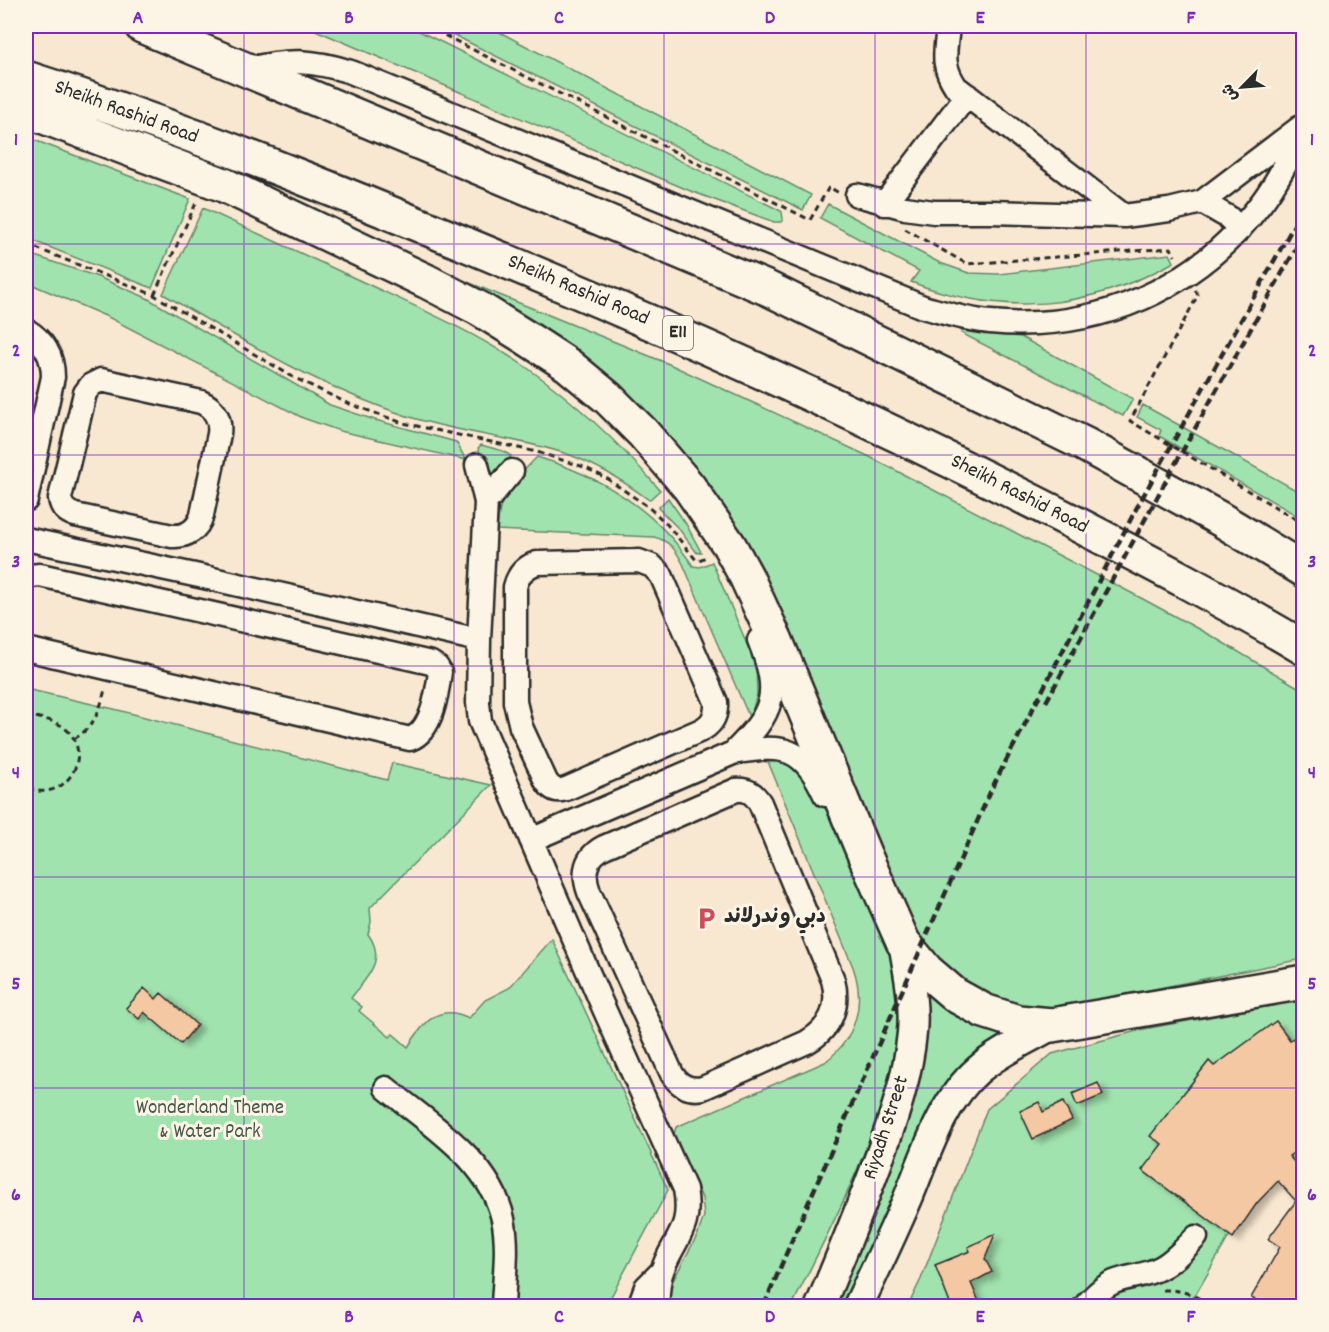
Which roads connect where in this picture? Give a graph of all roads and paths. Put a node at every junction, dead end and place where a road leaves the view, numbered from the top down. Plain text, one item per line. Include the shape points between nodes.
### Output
1 (142, 26) edge
2 (426, 26) edge
3 (948, 26) edge
4 (249, 69) junction
5 (26, 78) edge
6 (967, 95) junction
7 (26, 111) edge
8 (1304, 125) edge
9 (1304, 131) edge
10 (853, 196) joint
11 (198, 199) dead end
12 (1202, 202) junction
13 (884, 204) junction
14 (1124, 216) junction
15 (898, 225) dead end
16 (1240, 229) junction
17 (26, 244) edge
18 (1187, 276) junction
19 (154, 295) junction
20 (53, 377) dead end
21 (42, 428) junction
22 (75, 436) junction
23 (477, 465) dead end
24 (512, 471) dead end
25 (26, 500) edge
26 (486, 502) junction
27 (1304, 524) edge
28 (26, 539) edge
29 (712, 554) dead end
30 (1298, 563) edge
31 (746, 576) junction
32 (204, 577) junction
33 (26, 579) edge
34 (195, 609) junction
35 (479, 640) junction
36 (1304, 648) edge
37 (26, 650) edge
38 (109, 669) junction
39 (26, 715) edge
40 (74, 739) junction
41 (532, 751) junction
42 (733, 753) junction
43 (499, 766) junction
44 (26, 787) edge
45 (531, 840) junction
46 (865, 856) junction
47 (903, 942) junction
48 (1304, 982) edge
49 (632, 988) junction
50 (601, 1002) junction
51 (1052, 1025) junction
52 (386, 1088) dead end
53 (1196, 1237) dead end
54 (661, 1273) junction
55 (1157, 1290) dead end
56 (825, 1294) edge
57 (503, 1306) edge
58 (639, 1306) edge
59 (657, 1306) edge
60 (806, 1306) edge
61 (858, 1306) edge
62 (1084, 1306) edge
63 (1211, 1306) edge

1 - 4 highway
2 - 10 path via 810,220 829,187
3 - 6 street via 945,63 952,81
4 - 18 street via 274,62 300,61 351,72 892,295 956,316 989,322 1057,322 1123,307
4 - 30 highway via 769,289 1084,444
5 - 36 highway, Sheikh Rashid Road / E11 via 99,101 379,207 768,373 989,479 1179,577
6 - 13 street
6 - 14 street
7 - 31 highway via 224,185 426,281 525,337 568,365 644,433 689,487
8 - 12 street
9 - 16 street via 1263,201
10 - 13 street
11 - 19 path
12 - 14 street
12 - 16 street
13 - 14 street via 934,212
15 - 18 path via 968,264 1171,248
16 - 18 street
17 - 19 path
18 - 27 path via 1198,295 1130,421
19 - 29 path via 292,377 346,403 403,423 544,454 584,467 647,506 697,561
20 - 21 street
21 - 22 street
21 - 25 street
22 - 22 street via 60,498 66,511 172,536 185,535 196,527 202,515 220,427 216,414 207,405 101,380 85,393
23 - 26 street
24 - 26 street
26 - 35 street
28 - 32 street
31 - 42 street via 752,617 770,667 771,690 763,719
31 - 46 highway
32 - 34 street
32 - 35 street
33 - 34 street via 40,575
34 - 38 street via 434,665 440,675 427,725 417,736 402,738
35 - 43 street via 478,712
37 - 38 street
38 - 40 path via 97,718
39 - 40 path via 55,722
40 - 44 path via 78,755 74,772 63,785 47,791
41 - 41 street via 549,785 561,790 699,731 715,717 716,702 662,575 652,566 639,561 544,562 530,565 520,574 515,587 513,689 517,715
41 - 43 street
42 - 45 street
42 - 46 street via 771,748 801,759 813,771 844,832
43 - 45 street
45 - 50 street
46 - 47 highway
47 - 51 highway via 927,971 984,1011 1018,1022
47 - 56 main road, Riyadh Street via 912,1002 909,1059 894,1116 860,1212
48 - 51 highway
49 - 49 street via 675,1080 691,1089 703,1088 807,1042 828,1024 835,1007 833,980 760,803 748,791 736,790 604,847 587,862 586,885
49 - 50 street
50 - 54 street via 685,1189 684,1225
51 - 61 main road, Riyadh Street via 995,1057 961,1089 936,1131
52 - 57 street via 466,1154 495,1195 506,1244
53 - 62 street via 1161,1268 1113,1283
54 - 58 street via 646,1287
54 - 59 street
55 - 63 path via 1196,1296
56 - 60 street via 817,1291

